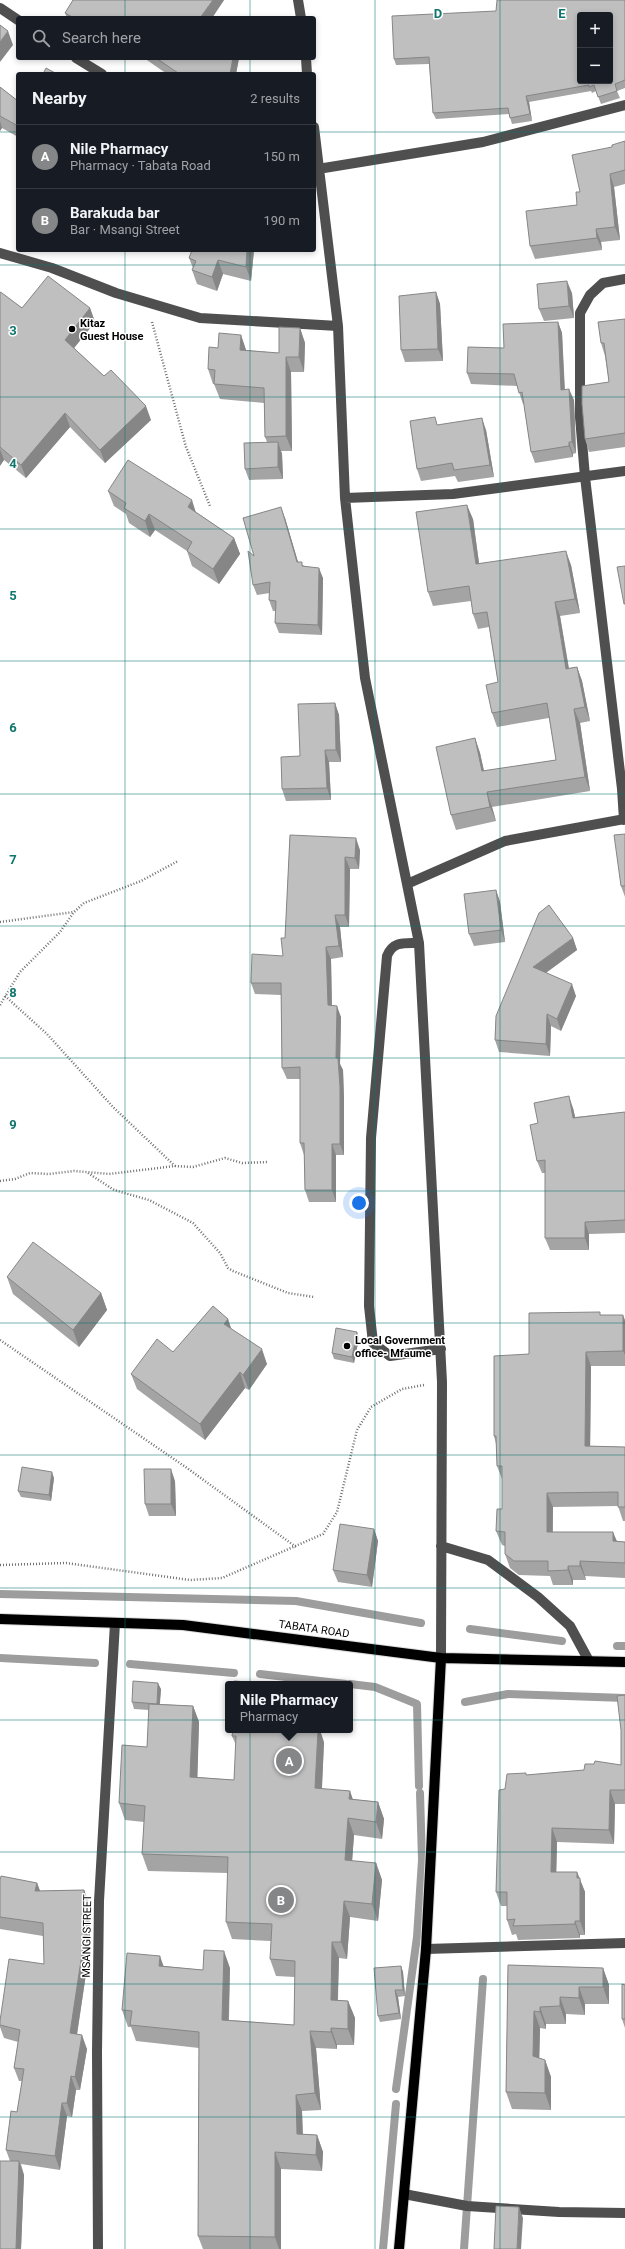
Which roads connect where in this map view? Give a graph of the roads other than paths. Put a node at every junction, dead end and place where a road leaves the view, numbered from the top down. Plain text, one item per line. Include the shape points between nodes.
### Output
1 (298, 0) edge
2 (0, 8) edge
3 (301, 16) edge
4 (16, 19) edge
5 (79, 60) edge
6 (306, 60) edge
7 (99, 72) edge
8 (308, 72) edge
9 (625, 105) edge
10 (316, 150) edge
11 (318, 169) junction
12 (0, 253) edge
13 (625, 279) edge
14 (338, 326) junction
15 (625, 471) edge
16 (585, 477) junction
17 (345, 498) junction
18 (624, 820) edge
19 (407, 884) junction
20 (419, 943) junction
21 (441, 1349) junction
22 (442, 1546) junction
23 (0, 1619) edge
24 (115, 1623) junction
25 (441, 1658) junction
26 (589, 1661) junction
27 (625, 1662) edge
28 (625, 1943) edge
29 (426, 1949) junction
30 (404, 2194) junction
31 (625, 2213) edge
32 (98, 2249) edge
33 (400, 2249) edge

1 - 3 street
2 - 4 street
5 - 7 street
6 - 8 street
9 - 11 street via 483,142
10 - 11 street
11 - 14 street
12 - 14 street via 52,268 116,293 200,318
13 - 16 street via 603,283 590,295 580,313 580,417
14 - 17 street
15 - 16 street
16 - 17 street via 453,494
16 - 18 street
17 - 19 street via 365,678
18 - 19 street via 506,841
19 - 20 street
20 - 21 street
20 - 21 street via 397,943 390,948 387,956 371,1138 369,1306 373,1343 390,1356
21 - 22 street
22 - 25 street
22 - 26 street via 488,1560 538,1597 570,1626
23 - 24 main road, TABATA ROAD
24 - 25 main road, TABATA ROAD via 183,1625
24 - 32 street, MSANGI STREET via 99,1901
25 - 26 main road, TABATA ROAD
25 - 29 main road
26 - 27 main road, TABATA ROAD
28 - 29 street
29 - 30 main road
30 - 31 street via 467,2206
30 - 33 main road

